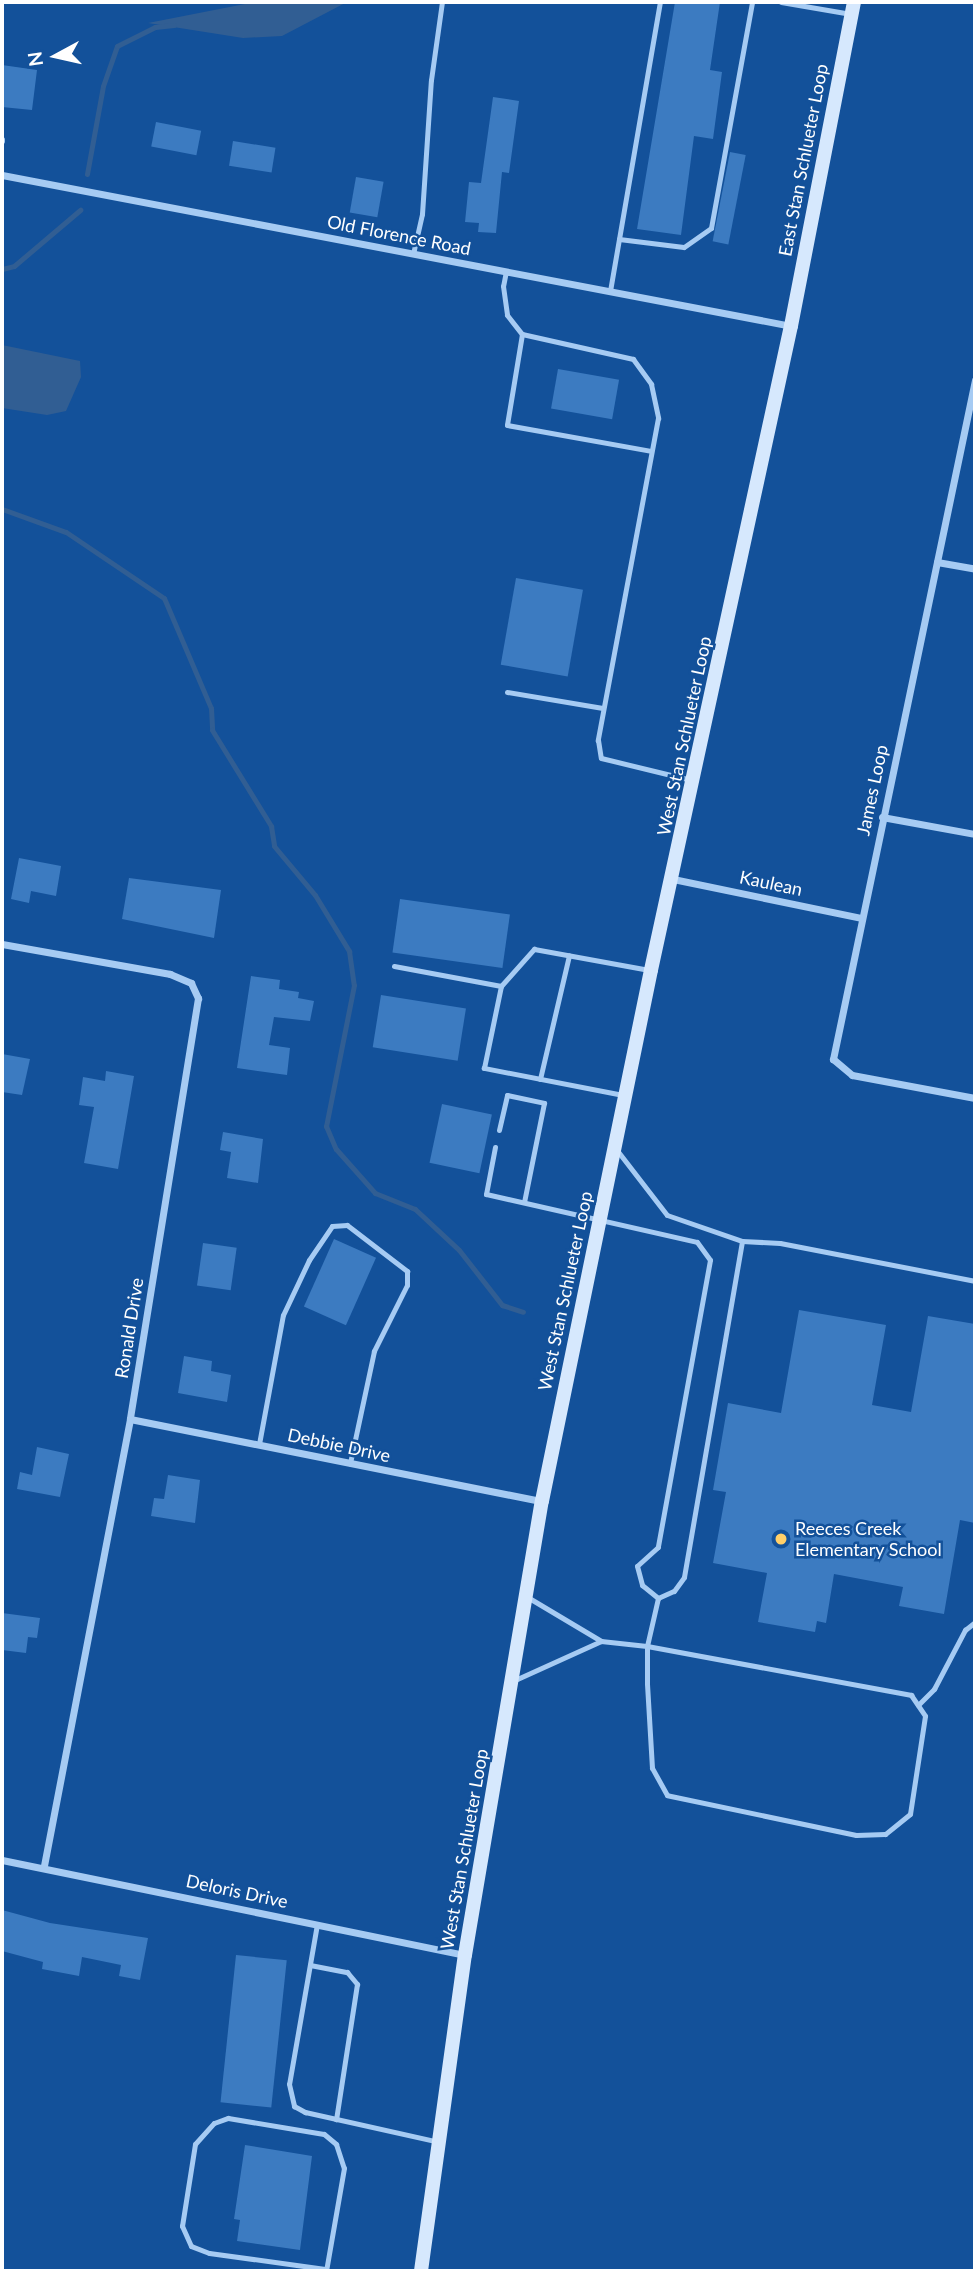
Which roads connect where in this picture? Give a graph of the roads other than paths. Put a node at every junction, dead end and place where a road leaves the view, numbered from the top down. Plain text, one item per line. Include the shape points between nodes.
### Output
1 (442, 2) edge
2 (660, 2) edge
3 (752, 2) edge
4 (781, 2) edge
5 (853, 8) edge
6 (2, 175) edge
7 (619, 239) junction
8 (413, 254) junction
9 (506, 271) junction
10 (610, 291) junction
11 (791, 326) junction
12 (522, 334) junction
13 (975, 380) edge
14 (651, 451) junction
15 (937, 562) junction
16 (975, 569) edge
17 (507, 692) dead end
18 (603, 708) junction
19 (694, 780) junction
20 (882, 817) junction
21 (975, 834) edge
22 (673, 878) junction
23 (862, 918) junction
24 (2, 944) edge
25 (569, 955) junction
26 (394, 966) dead end
27 (651, 970) junction
28 (501, 986) junction
29 (540, 1079) junction
30 (626, 1095) junction
31 (975, 1098) edge
32 (499, 1130) dead end
33 (495, 1147) dead end
34 (615, 1148) junction
35 (524, 1202) junction
36 (599, 1219) junction
37 (742, 1241) junction
38 (975, 1281) edge
39 (130, 1419) junction
40 (259, 1444) junction
41 (350, 1463) junction
42 (542, 1502) junction
43 (526, 1596) junction
44 (658, 1598) junction
45 (975, 1622) edge
46 (601, 1641) junction
47 (647, 1646) junction
48 (513, 1681) junction
49 (918, 1704) junction
50 (2, 1860) edge
51 (44, 1867) junction
52 (317, 1924) junction
53 (465, 1955) junction
54 (310, 1965) junction
55 (336, 2119) junction
56 (442, 2143) junction
57 (326, 2270) edge
58 (421, 2271) edge

1 - 8 lane via 431,80 422,214
2 - 7 lane
3 - 7 lane via 711,228 684,247
4 - 5 lane
5 - 11 main road, East Stan Schlueter Loop
6 - 8 street, Old Florence Road
7 - 10 lane
8 - 9 street, Old Florence Road
9 - 10 street, Old Florence Road
9 - 12 lane via 507,315
10 - 11 street, Old Florence Road
11 - 19 main road, West Stan Schlueter Loop
12 - 14 lane via 634,359 650,384 658,418
12 - 14 lane via 507,425
13 - 15 street, James Loop
14 - 18 lane
15 - 16 street
15 - 20 street, James Loop
17 - 18 lane
18 - 19 lane via 598,740 601,758
19 - 22 main road, West Stan Schlueter Loop
20 - 21 street
20 - 23 street, James Loop
22 - 23 street, Kaulean
22 - 27 main road, West Stan Schlueter Loop
23 - 31 street, James Loop via 833,1059 852,1075
24 - 39 street, Ronald Drive via 170,974 191,983 198,998
25 - 27 lane
25 - 28 lane via 534,949
25 - 29 lane
26 - 28 lane
27 - 30 main road, West Stan Schlueter Loop
28 - 29 lane via 484,1068
29 - 30 lane
30 - 34 main road, West Stan Schlueter Loop
32 - 35 lane via 508,1095 544,1103
33 - 35 lane via 486,1194
34 - 36 main road, West Stan Schlueter Loop
34 - 37 lane via 667,1215
35 - 36 lane
36 - 42 main road, West Stan Schlueter Loop
36 - 44 lane via 697,1242 710,1260 658,1547 637,1566 642,1585
37 - 38 lane via 780,1243
37 - 44 lane via 684,1577 674,1591
39 - 40 street, Debbie Drive
39 - 51 street, Ronald Drive
40 - 41 street, Debbie Drive
40 - 41 lane via 283,1315 332,1226 347,1225 407,1271 407,1285 374,1350
41 - 42 street, Debbie Drive
42 - 43 main road, West Stan Schlueter Loop
43 - 46 lane
43 - 48 main road, West Stan Schlueter Loop
44 - 47 lane
45 - 49 lane via 965,1630 934,1689
46 - 47 lane
46 - 48 lane
47 - 49 lane via 912,1695
47 - 49 lane via 652,1768 667,1795 856,1835 885,1834 910,1814 925,1716
48 - 53 main road, West Stan Schlueter Loop
50 - 51 street, Deloris Drive
51 - 52 street, Deloris Drive
52 - 53 street, Deloris Drive
52 - 54 lane
53 - 56 main road, West Stan Schlueter Loop
54 - 55 lane via 290,2097 305,2112
54 - 55 lane via 347,1972 356,1984
55 - 56 lane
56 - 58 main road, West Stan Schlueter Loop
57 - 57 lane via 344,2168 335,2144 324,2134 228,2118 214,2123 195,2144 182,2226 191,2246 209,2253

